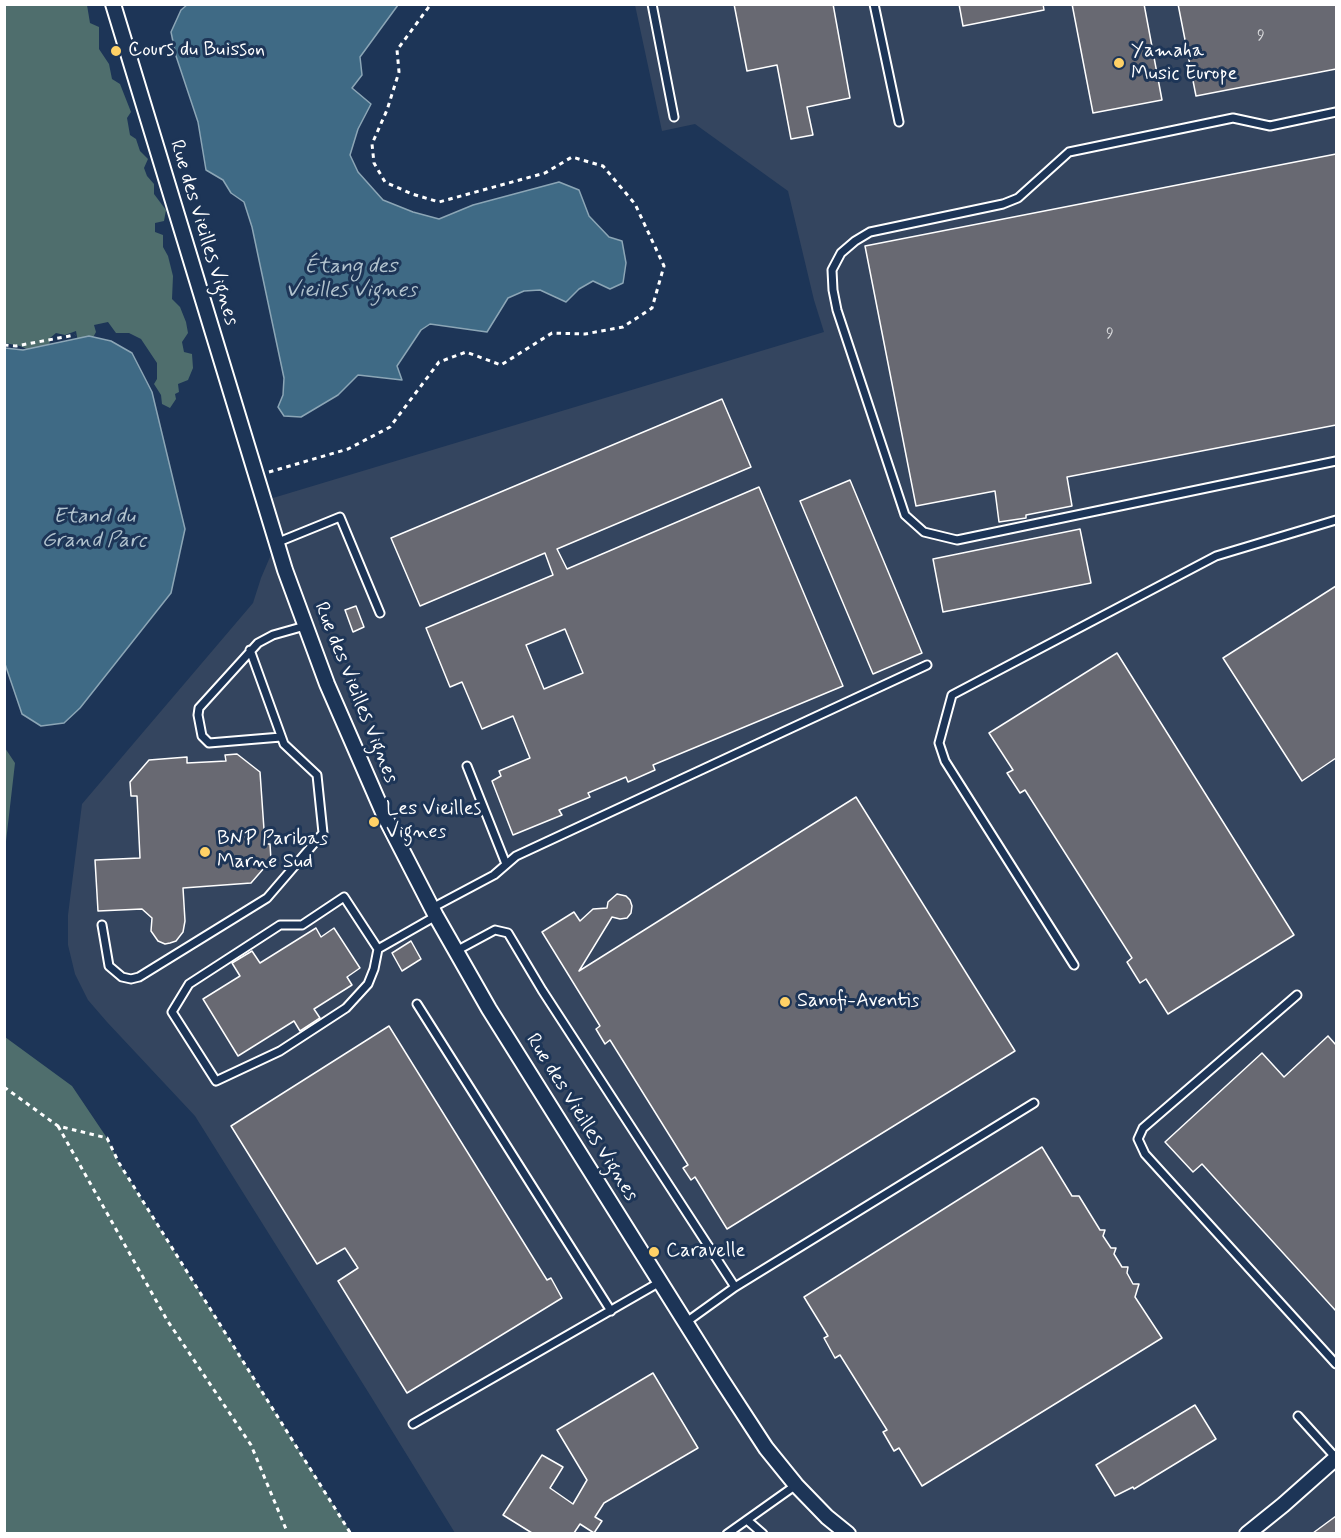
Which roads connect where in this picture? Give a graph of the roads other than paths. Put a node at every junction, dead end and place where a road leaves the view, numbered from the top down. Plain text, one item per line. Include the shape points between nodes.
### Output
1 (113, 4) edge
2 (652, 4) edge
3 (874, 4) edge
4 (1336, 112) edge
5 (674, 117) dead end
6 (898, 122) dead end
7 (1336, 461) edge
8 (1336, 520) edge
9 (276, 543) junction
10 (380, 613) dead end
11 (305, 626) junction
12 (250, 650) junction
13 (927, 665) dead end
14 (281, 737) junction
15 (467, 766) dead end
16 (506, 864) junction
17 (434, 912) junction
18 (102, 925) dead end
19 (378, 949) junction
20 (456, 951) junction
21 (1074, 965) dead end
22 (1297, 995) dead end
23 (417, 1004) dead end
24 (1034, 1103) dead end
25 (660, 1282) junction
26 (735, 1287) junction
27 (611, 1311) junction
28 (685, 1323) junction
29 (1336, 1362) edge
30 (1298, 1416) dead end
31 (413, 1424) dead end
32 (1336, 1458) edge
33 (796, 1485) junction
34 (747, 1520) junction
35 (727, 1533) edge
36 (763, 1533) edge
37 (848, 1533) edge
38 (1247, 1533) edge

1 - 9 street, Rue des Vieilles Vignes
2 - 5 lane
3 - 6 lane
4 - 7 lane via 1270,126 1233,118 1069,152 1018,198 870,232 841,253 832,270 837,310 905,515 924,532 957,540
8 - 21 lane via 1216,556 952,695 939,743 945,761
9 - 10 lane via 340,517
9 - 11 street, Rue des Vieilles Vignes
11 - 12 lane via 273,635
11 - 17 street, Rue des Vieilles Vignes via 390,828
12 - 14 lane
12 - 14 lane via 199,708 202,736 209,743
13 - 16 lane
14 - 18 lane via 317,775 324,828 267,898 131,979 109,966
15 - 16 lane
16 - 17 lane
17 - 19 lane
17 - 20 street, Rue des Vieilles Vignes
19 - 19 lane via 344,897 302,925 280,925 189,984 172,1012 216,1081 280,1050 346,1008 368,984
20 - 25 street, Rue des Vieilles Vignes
20 - 26 lane via 495,930 508,933
22 - 29 lane via 1143,1128 1138,1139 1145,1154
23 - 27 lane
24 - 26 lane
25 - 27 lane
25 - 28 street, Rue des Vieilles Vignes
26 - 28 lane
27 - 31 lane
28 - 33 street, Rue des Vieilles Vignes via 750,1425
30 - 32 lane
32 - 38 street
33 - 34 lane
33 - 37 street, Rue des Vieilles Vignes
34 - 35 lane
34 - 36 lane

